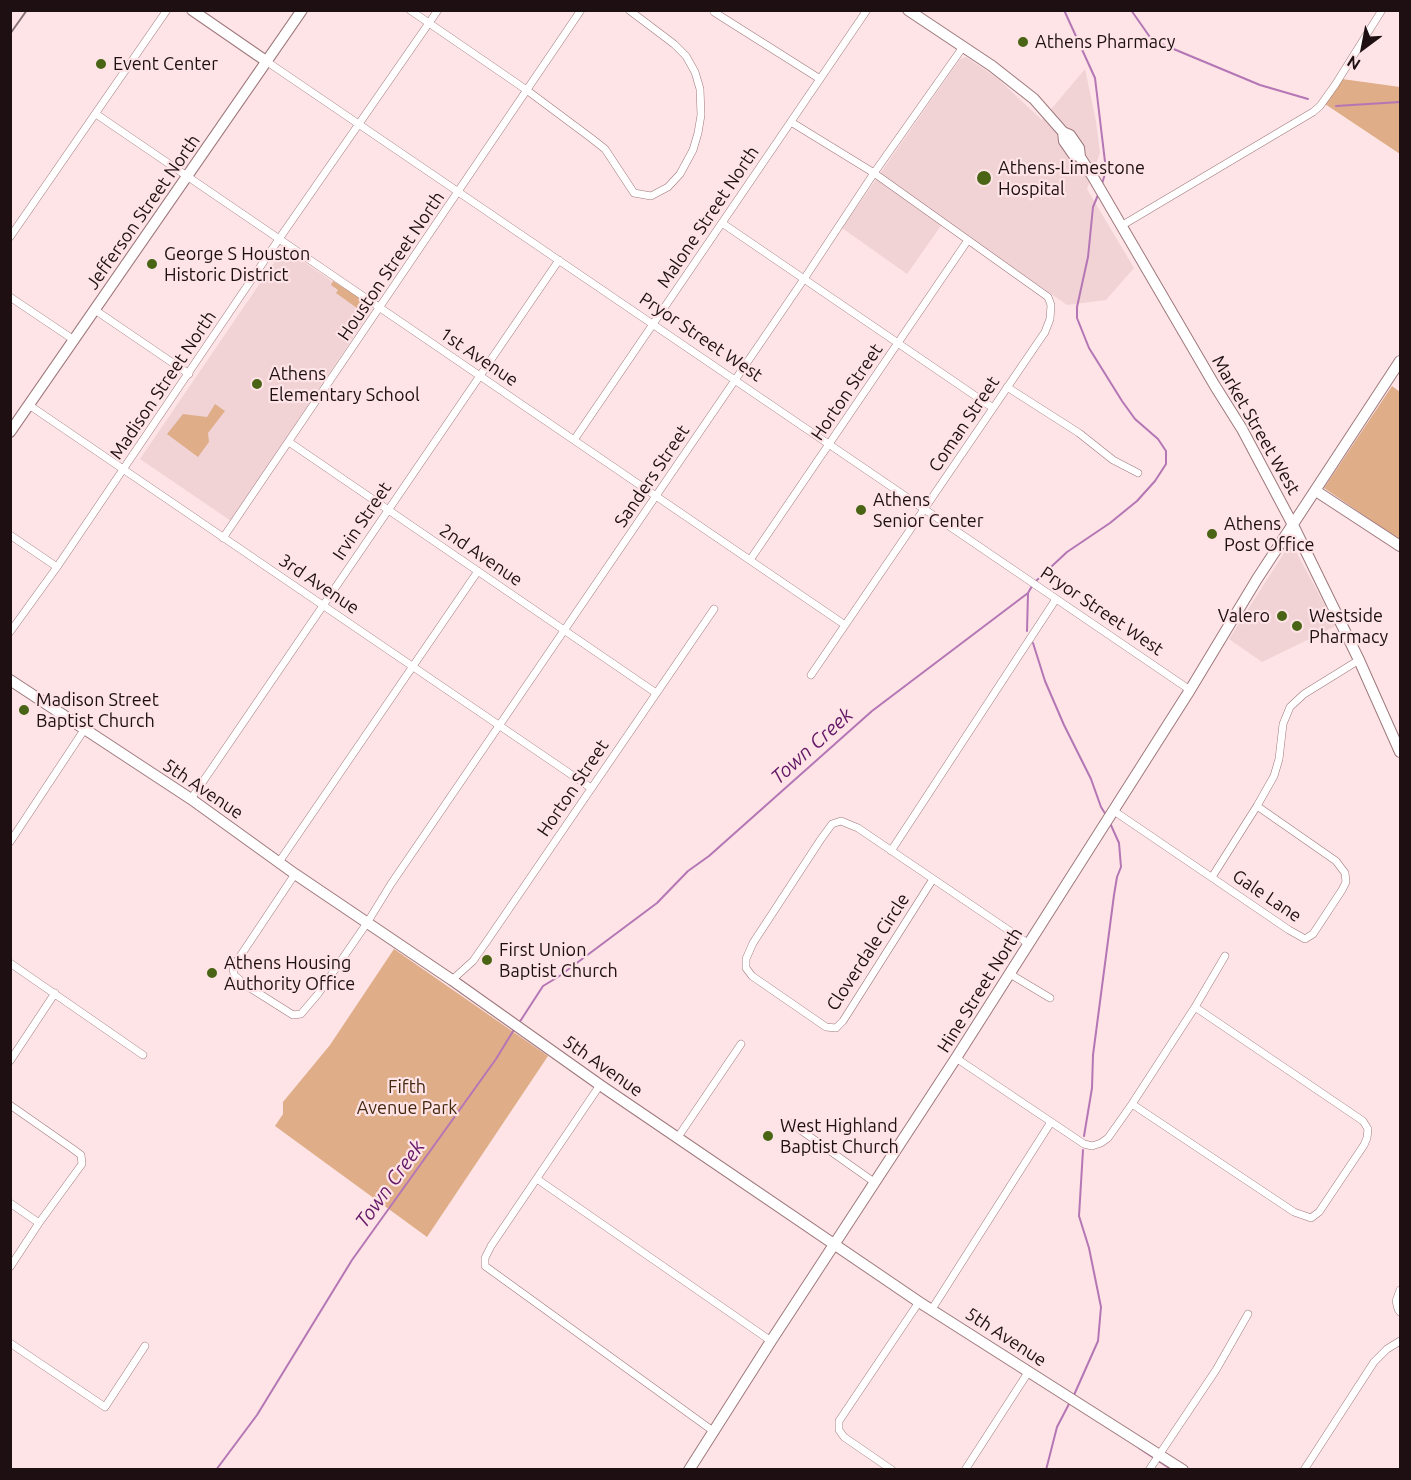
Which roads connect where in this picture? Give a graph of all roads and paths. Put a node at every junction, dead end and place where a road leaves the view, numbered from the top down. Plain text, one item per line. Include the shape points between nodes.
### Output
1 (167, 10) edge
2 (192, 10) edge
3 (302, 10) edge
4 (410, 10) edge
5 (438, 10) edge
6 (581, 10) edge
7 (629, 10) edge
8 (867, 10) edge
9 (908, 10) edge
10 (1382, 10) edge
11 (714, 12) dead end
12 (429, 24) junction
13 (963, 47) junction
14 (266, 61) junction
15 (820, 79) junction
16 (528, 91) junction
17 (96, 114) junction
18 (791, 122) junction
19 (360, 125) junction
20 (874, 173) junction
21 (188, 176) junction
22 (459, 192) junction
23 (722, 223) junction
24 (1121, 226) junction
25 (10, 237) edge
26 (279, 238) junction
27 (968, 240) junction
28 (559, 260) junction
29 (804, 279) junction
30 (10, 297) edge
31 (380, 307) junction
32 (95, 310) junction
33 (653, 324) junction
34 (74, 340) junction
35 (898, 343) junction
36 (1401, 361) edge
37 (189, 374) junction
38 (480, 376) junction
39 (735, 380) junction
40 (1007, 387) junction
41 (29, 405) junction
42 (993, 408) junction
43 (10, 432) edge
44 (574, 440) junction
45 (289, 442) junction
46 (829, 444) junction
47 (124, 470) junction
48 (1138, 473) dead end
49 (1316, 491) junction
50 (656, 496) junction
51 (924, 509) junction
52 (388, 510) junction
53 (1293, 525) junction
54 (10, 535) edge
55 (224, 538) junction
56 (1401, 546) edge
57 (750, 560) junction
58 (57, 567) junction
59 (477, 571) junction
60 (1056, 598) junction
61 (323, 606) junction
62 (714, 609) dead end
63 (845, 624) junction
64 (564, 630) junction
65 (10, 632) edge
66 (1359, 660) junction
67 (412, 666) junction
68 (811, 675) dead end
69 (10, 680) edge
70 (1190, 690) junction
71 (656, 693) junction
72 (499, 726) junction
73 (84, 730) junction
74 (1401, 752) edge
75 (591, 789) junction
76 (191, 799) junction
77 (1257, 806) junction
78 (1114, 811) junction
79 (10, 842) edge
80 (891, 851) junction
81 (279, 862) junction
82 (295, 874) junction
83 (1212, 877) junction
84 (933, 879) junction
85 (367, 923) junction
86 (1029, 944) junction
87 (1225, 956) dead end
88 (10, 963) edge
89 (1010, 974) junction
90 (452, 980) junction
91 (55, 993) junction
92 (1050, 998) dead end
93 (1195, 1007) junction
94 (741, 1044) dead end
95 (143, 1054) dead end
96 (956, 1058) junction
97 (10, 1061) edge
98 (600, 1085) junction
99 (1132, 1104) junction
100 (10, 1105) edge
101 (1052, 1122) junction
102 (792, 1124) dead end
103 (678, 1137) junction
104 (537, 1179) junction
105 (874, 1182) junction
106 (10, 1203) edge
107 (39, 1222) junction
108 (834, 1244) junction
109 (10, 1267) edge
110 (1401, 1290) edge
111 (919, 1302) junction
112 (932, 1309) junction
113 (1401, 1312) edge
114 (1248, 1314) dead end
115 (771, 1341) junction
116 (1401, 1341) edge
117 (10, 1343) edge
118 (146, 1346) dead end
119 (1029, 1371) junction
120 (713, 1431) junction
121 (1159, 1454) junction
122 (690, 1470) edge
123 (892, 1470) edge
124 (964, 1470) edge
125 (1149, 1470) edge
126 (1183, 1470) edge
127 (1304, 1470) edge

1 - 17 street
2 - 14 street, Pryor Street West
3 - 14 street, Jefferson Street North
4 - 12 street
5 - 12 street
6 - 16 street, Houston Street North
7 - 16 street via 686,56 700,89 698,133 685,166 668,187 651,196 634,193 605,149
8 - 15 street, Malone Street North
9 - 13 street, Market Street West
10 - 24 street via 1335,85 1313,112
11 - 15 street
12 - 16 street
12 - 19 street, Madison Street North
13 - 20 street, Sanders Street
13 - 24 street, Market Street West via 1025,91 1046,111 1063,132 1073,154 1080,157
14 - 19 street, Pryor Street West
14 - 21 street, Jefferson Street North
15 - 18 street, Malone Street North
16 - 22 street, Houston Street North
17 - 21 street, 1st Avenue
17 - 25 street
18 - 20 street
18 - 23 street, Malone Street North
19 - 22 street, Pryor Street West
19 - 26 street, Madison Street North
20 - 27 street
20 - 29 street, Sanders Street
21 - 26 street, 1st Avenue
21 - 32 street, Jefferson Street North
22 - 28 street, Pryor Street West
22 - 31 street, Houston Street North
23 - 29 street
23 - 33 street, Malone Street North
24 - 53 street, Market Street West via 1242,429
26 - 31 street, 1st Avenue
26 - 37 street, Madison Street North
27 - 35 street, Horton Street
27 - 40 street, Coman Street via 1048,297 1051,305 1045,332
28 - 33 street, Pryor Street West
28 - 38 street, Irvin Street
29 - 35 street
29 - 39 street, Sanders Street
30 - 34 street
31 - 38 street, 1st Avenue
31 - 45 street, Houston Street North
32 - 34 street, Jefferson Street North
32 - 37 street
33 - 39 street, Pryor Street West
33 - 44 street, Malone Street North
34 - 41 street, Jefferson Street North
35 - 42 street
35 - 46 street, Horton Street
36 - 49 street, Hine Street North
37 - 47 street, Madison Street North
38 - 44 street, 1st Avenue
38 - 52 street, Irvin Street
39 - 46 street, Pryor Street West
39 - 50 street, Sanders Street
40 - 42 street, Coman Street
40 - 48 street
41 - 43 street, Jefferson Street North
41 - 47 street, 3rd Avenue
42 - 51 street, Coman Street
44 - 50 street, 1st Avenue
45 - 52 street, 2nd Avenue
45 - 55 street, Houston Street North
46 - 51 street, Pryor Street West
46 - 57 street, Horton Street
47 - 55 street, 3rd Avenue
47 - 58 street, Madison Street North
49 - 53 street, Hine Street North
49 - 56 street
50 - 57 street, 1st Avenue
50 - 64 street, Sanders Street
51 - 60 street, Pryor Street West
51 - 63 street, Coman Street
52 - 59 street, 2nd Avenue
52 - 61 street, Irvin Street
53 - 66 street, Market Street West
53 - 70 street, Hine Street North
54 - 58 street
55 - 61 street, 3rd Avenue
57 - 63 street, 1st Avenue
58 - 65 street, Madison Street North
59 - 64 street, 2nd Avenue
59 - 67 street
60 - 70 street, Pryor Street West
60 - 80 street
61 - 67 street, 3rd Avenue
61 - 76 street, Irvin Street
62 - 71 street, Horton Street
63 - 68 street, Coman Street
64 - 71 street, 2nd Avenue
64 - 72 street, Sanders Street
66 - 74 street, Market Street West
66 - 77 street via 1290,707 1274,776
67 - 72 street, 3rd Avenue
67 - 81 street
69 - 73 street, 5th Avenue
70 - 78 street, Hine Street North
71 - 75 street, Horton Street
72 - 75 street, 3rd Avenue
72 - 85 street, Sanders Street
73 - 76 street, 5th Avenue
73 - 79 street
75 - 90 street, Horton Street via 487,941
76 - 81 street, 5th Avenue
77 - 83 street
77 - 83 street, Gale Lane via 1336,861 1345,873 1342,890 1313,934 1305,939
78 - 83 street, Gale Lane
78 - 86 street, Hine Street North
80 - 84 street
80 - 84 street, Cloverdale Circle via 858,828 841,821 832,824 753,943 746,959 752,976 826,1027 836,1028
81 - 82 street, 5th Avenue
82 - 85 street, 5th Avenue
82 - 85 street, Sanders Street via 233,967 234,975 270,1002 293,1015 301,1014
84 - 86 street
85 - 90 street, 5th Avenue
86 - 89 street, Hine Street North
87 - 93 street
88 - 91 street
89 - 92 street
89 - 96 street, Hine Street North
90 - 98 street, 5th Avenue
91 - 95 street
91 - 97 street
93 - 99 street
93 - 99 street via 1363,1121 1368,1138 1319,1212 1311,1218 1294,1212
94 - 103 street
96 - 101 street
96 - 105 street, Hine Street North
98 - 103 street, 5th Avenue
98 - 104 street
99 - 101 street via 1108,1138 1092,1146
100 - 107 street via 81,1155 82,1164
101 - 112 street
102 - 105 street
103 - 108 street, 5th Avenue
104 - 115 street
104 - 120 street via 491,1246 485,1266
105 - 108 street, Hine Street North
106 - 107 street
107 - 109 street
108 - 111 street, 5th Avenue
108 - 115 street, Hine Street North
110 - 113 street via 1396,1301
111 - 112 street, 5th Avenue
111 - 123 street via 839,1421 844,1437
112 - 119 street, 5th Avenue
114 - 121 street via 1216,1370
115 - 120 street, Hine Street North
116 - 127 street via 1374,1362
117 - 118 street via 105,1407
119 - 121 street, 5th Avenue
119 - 124 street
120 - 122 street, Hine Street North
121 - 125 street
121 - 126 street, 5th Avenue

